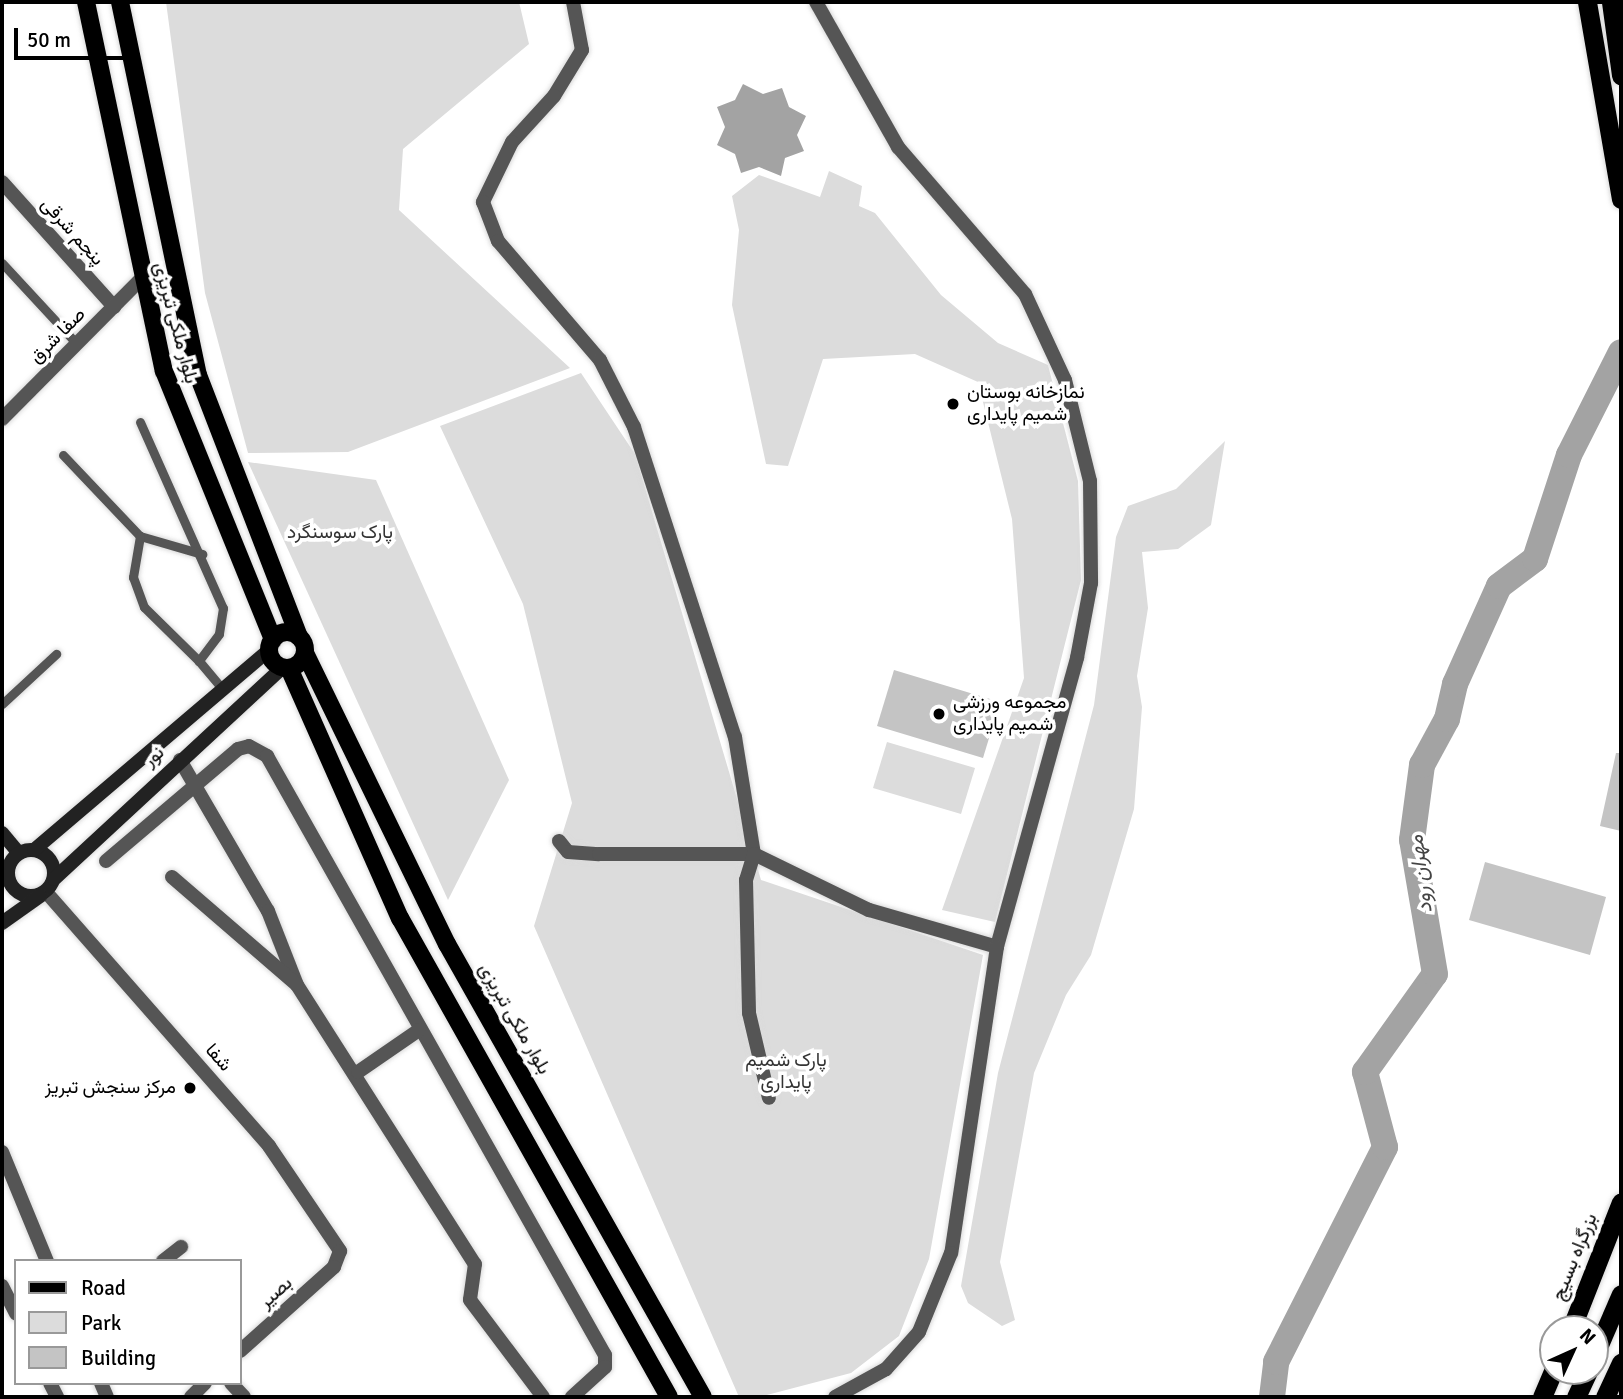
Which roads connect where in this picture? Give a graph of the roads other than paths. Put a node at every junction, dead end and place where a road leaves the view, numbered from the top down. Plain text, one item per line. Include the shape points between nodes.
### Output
1 (86, 2) edge
2 (120, 2) edge
3 (573, 2) edge
4 (816, 2) edge
5 (1587, 2) edge
6 (1611, 2) edge
7 (1621, 75) edge
8 (2, 182) edge
9 (1621, 199) edge
10 (2, 263) edge
11 (141, 279) junction
12 (114, 307) junction
13 (77, 344) junction
14 (2, 417) edge
15 (140, 422) dead end
16 (63, 455) dead end
17 (140, 536) junction
18 (202, 554) junction
19 (271, 645) junction
20 (302, 645) junction
21 (56, 654) dead end
22 (199, 661) junction
23 (286, 668) junction
24 (223, 690) junction
25 (2, 704) edge
26 (180, 760) junction
27 (194, 780) junction
28 (2, 833) edge
29 (559, 841) dead end
30 (27, 852) junction
31 (754, 854) junction
32 (106, 861) dead end
33 (5, 868) edge
34 (172, 877) dead end
35 (47, 889) junction
36 (2, 923) edge
37 (997, 947) junction
38 (297, 985) junction
39 (419, 1031) junction
40 (358, 1072) junction
41 (769, 1098) dead end
42 (2, 1152) edge
43 (1621, 1202) edge
44 (181, 1247) dead end
45 (46, 1259) edge
46 (166, 1259) edge
47 (337, 1262) joint
48 (2, 1286) edge
49 (1621, 1294) edge
50 (11, 1309) edge
51 (1577, 1315) edge
52 (1609, 1322) edge
53 (242, 1349) edge
54 (1621, 1363) edge
55 (1611, 1392) edge
56 (543, 1397) edge
57 (572, 1397) edge
58 (669, 1397) edge
59 (703, 1397) edge
60 (835, 1397) edge

1 - 11 main road, بلوار ملکى تبریزى
2 - 20 main road, بلوار ملکى تبریزى via 198,375
3 - 31 street via 582,50 554,96 512,142 483,202 498,241 600,360 634,427 735,737
4 - 37 street via 898,147 1025,294 1065,380 1090,481 1091,583 1077,658
5 - 9 highway
6 - 7 highway
8 - 12 street, پنجم شرقی
10 - 13 lane
11 - 12 street, صفا شرق
11 - 19 main road, بلوار ملکى تبریزى via 180,418
12 - 13 street, صفا شرق
13 - 14 street, صفا شرق
15 - 18 lane
16 - 17 lane
17 - 18 lane
17 - 22 lane via 133,559 137,592 162,630
18 - 22 lane via 225,616
19 - 20 main road via 282,633
19 - 23 main road, بلوار ملکى تبریزى
19 - 24 main road, نور
20 - 23 main road
20 - 59 main road, بلوار ملکى تبریزى via 447,944
21 - 25 lane
22 - 24 lane
23 - 26 main road, نور
23 - 58 main road via 400,918
24 - 30 main road, نور
26 - 27 street
26 - 35 main road, نور
27 - 32 street
27 - 38 street via 268,911
27 - 39 street via 238,749 249,746 267,756
28 - 30 main road
29 - 31 street via 568,852 726,859
30 - 33 main road, نور
30 - 35 main road via 48,857
31 - 37 street via 869,910
31 - 41 street via 746,880 749,1013
33 - 35 main road via 18,892
34 - 38 street
35 - 36 main road, نور
35 - 47 street, شفا via 269,1146 340,1251
37 - 60 street via 951,1253 919,1332 886,1369
38 - 40 street
39 - 40 street
39 - 57 street via 605,1355 605,1367
40 - 56 street via 475,1264 470,1300
42 - 45 street
43 - 51 highway, بزرگراه بسیج
44 - 46 street
47 - 53 street, بصیر
48 - 50 street
49 - 52 highway
54 - 55 highway

